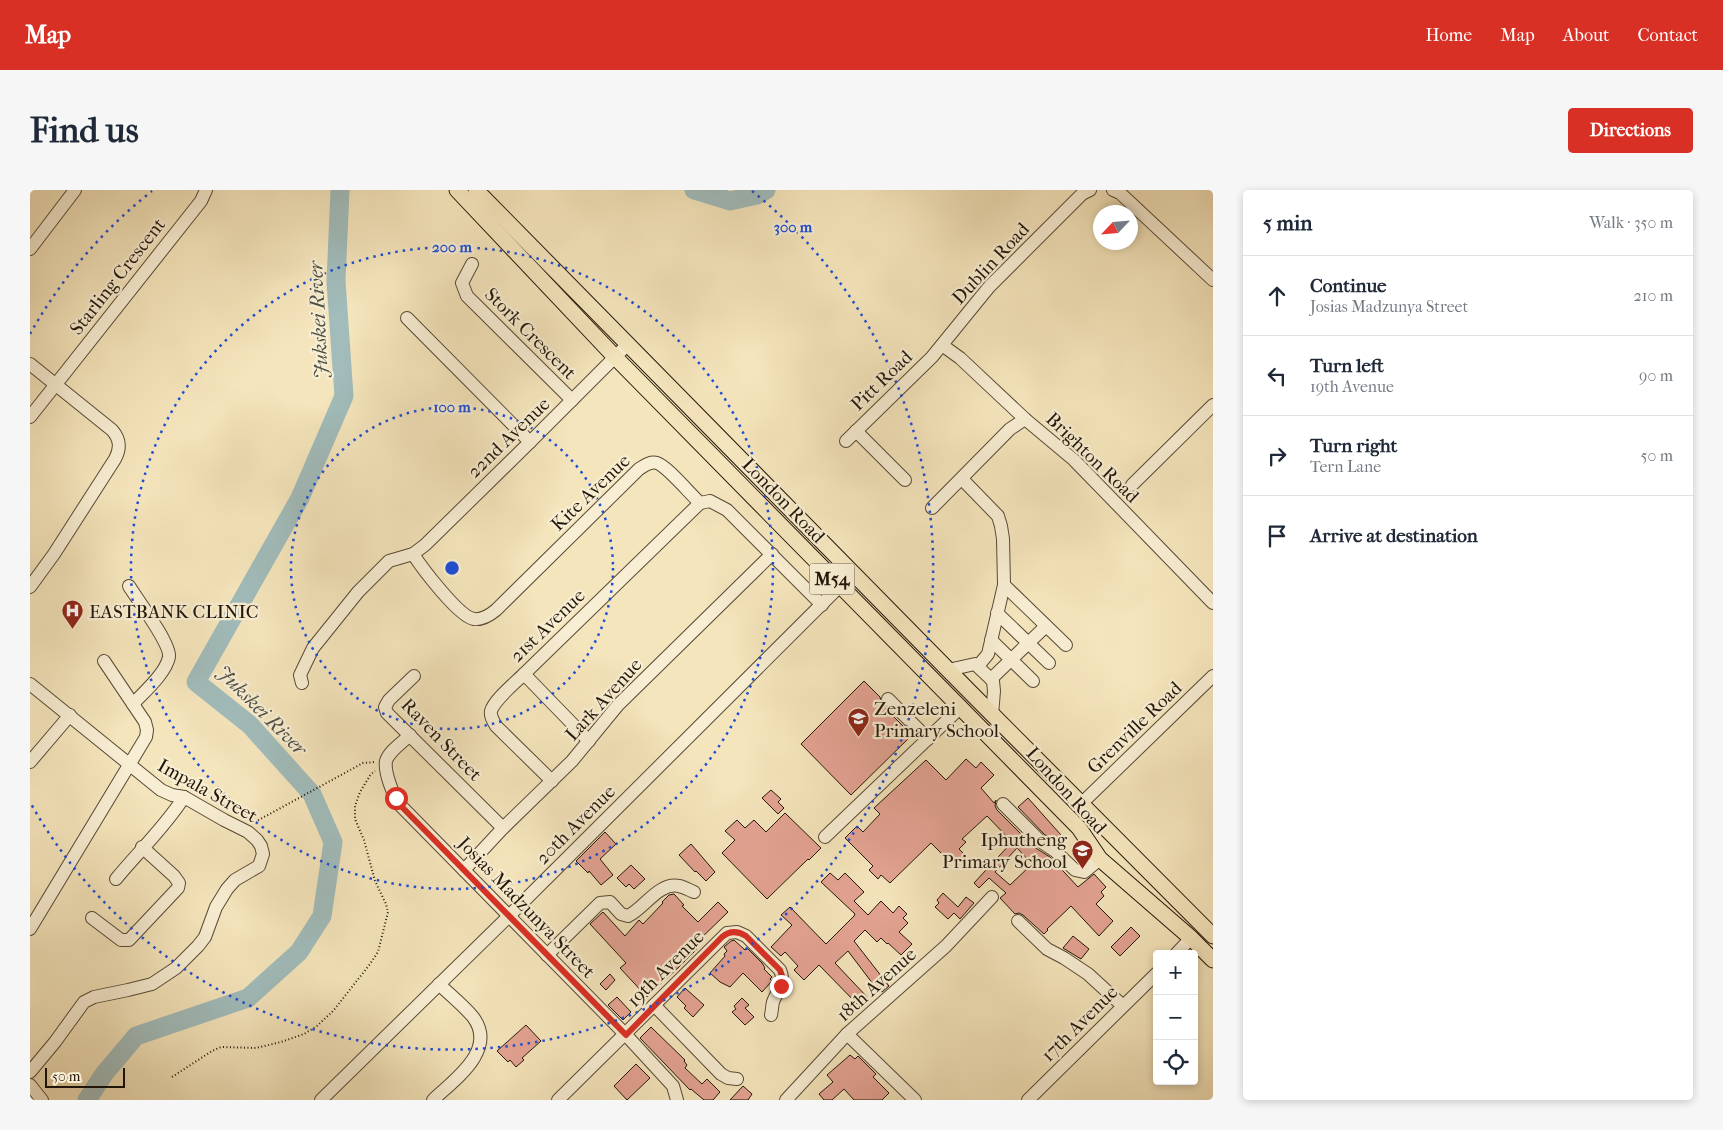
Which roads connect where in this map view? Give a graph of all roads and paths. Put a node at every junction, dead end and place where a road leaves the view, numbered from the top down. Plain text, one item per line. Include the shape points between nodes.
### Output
1 (76, 190) edge
2 (206, 190) edge
3 (457, 190) edge
4 (476, 190) edge
5 (1090, 190) edge
6 (1113, 190) edge
7 (30, 248) edge
8 (472, 264) dead end
9 (1213, 280) edge
10 (407, 318) dead end
11 (628, 344) junction
12 (942, 345) junction
13 (615, 357) junction
14 (30, 364) edge
15 (55, 384) junction
16 (572, 400) junction
17 (1213, 405) edge
18 (30, 417) edge
19 (1025, 419) junction
20 (856, 431) junction
21 (846, 440) dead end
22 (530, 442) junction
23 (962, 479) junction
24 (905, 480) dead end
25 (1132, 485) dead end
26 (700, 503) junction
27 (932, 508) dead end
28 (413, 554) junction
29 (772, 554) junction
30 (853, 573) junction
31 (1004, 584) junction
32 (129, 586) dead end
33 (30, 587) edge
34 (839, 587) junction
35 (1213, 603) edge
36 (822, 605) junction
37 (997, 613) junction
38 (1046, 626) junction
39 (991, 640) junction
40 (1028, 643) junction
41 (1066, 645) dead end
42 (988, 654) junction
43 (104, 661) dead end
44 (1049, 663) dead end
45 (1006, 664) junction
46 (978, 666) junction
47 (948, 670) junction
48 (524, 674) junction
49 (414, 676) dead end
50 (1213, 676) edge
51 (991, 679) junction
52 (1033, 681) dead end
53 (302, 683) dead end
54 (30, 684) edge
55 (888, 699) dead end
56 (133, 704) junction
57 (961, 707) junction
58 (70, 715) junction
59 (992, 715) junction
60 (410, 735) junction
61 (928, 739) junction
62 (590, 741) junction
63 (30, 762) edge
64 (363, 763) dead end
65 (130, 764) junction
66 (387, 770) junction
67 (552, 781) junction
68 (184, 796) junction
69 (1003, 804) dead end
70 (1081, 804) junction
71 (259, 820) dead end
72 (502, 828) junction
73 (825, 837) dead end
74 (142, 847) junction
75 (1100, 859) junction
76 (464, 870) junction
77 (116, 879) dead end
78 (694, 892) dead end
79 (992, 897) dead end
80 (509, 916) junction
81 (92, 918) dead end
82 (1018, 921) dead end
83 (30, 929) edge
84 (1213, 936) edge
85 (1192, 938) junction
86 (1180, 950) edge
87 (547, 955) junction
88 (1213, 960) edge
89 (1153, 977) edge
90 (439, 984) junction
91 (654, 1005) junction
92 (1124, 1006) junction
93 (771, 1015) dead end
94 (847, 1034) junction
95 (626, 1035) junction
96 (30, 1072) edge
97 (172, 1077) dead end
98 (738, 1079) dead end
99 (30, 1085) edge
100 (564, 1098) edge
101 (793, 1098) edge
102 (42, 1100) edge
103 (321, 1100) edge
104 (433, 1100) edge
105 (676, 1100) edge
106 (915, 1100) edge
107 (1028, 1100) edge

1 - 7 street
2 - 15 street, Starling Crescent via 201,201
3 - 13 main road, London Road / M54
4 - 11 main road, London Road / M54
5 - 12 street, Dublin Road via 1082,194 989,287
6 - 9 street
8 - 16 street, Stork Crescent via 462,283 467,296
10 - 22 street
11 - 13 street, 22nd Avenue
11 - 30 main road, London Road / M54
12 - 19 street, Brighton Road
12 - 20 street, Pitt Road
13 - 16 street, 22nd Avenue
13 - 34 main road, London Road / M54
14 - 15 street
15 - 18 street, Starling Crescent
15 - 33 street via 112,430 119,442 119,450
16 - 22 street, 22nd Avenue
17 - 25 street
19 - 23 street via 1010,429
19 - 35 street, Brighton Road via 1074,460
20 - 21 street, Pitt Road
20 - 24 street
22 - 28 street, 22nd Avenue
23 - 27 street
23 - 31 street via 998,516 1003,539
26 - 28 street, Kite Avenue via 662,466 654,463 645,465 496,610 479,619 461,612
26 - 29 street via 710,501 724,507
26 - 48 street, 21st Avenue
28 - 53 street via 395,558 382,566 358,592 313,648 300,675
29 - 36 street
29 - 62 street, Lark Avenue via 618,705
30 - 34 street, 20th Avenue
30 - 47 main road, London Road / M54
31 - 37 street
31 - 38 street
32 - 56 street via 166,643 169,656 160,673
34 - 36 street, 20th Avenue
34 - 57 main road, London Road / M54
36 - 80 street, 20th Avenue
37 - 39 street
37 - 40 street
38 - 40 street
38 - 41 street
39 - 42 street
39 - 45 street
40 - 44 street
40 - 45 street
42 - 45 street
42 - 46 street
43 - 56 street
45 - 51 street
45 - 52 street
46 - 47 street via 971,664
46 - 51 street
47 - 59 main road, London Road / M54
48 - 62 street
48 - 67 street, 21st Avenue via 498,700 492,716 496,726
49 - 60 street, Raven Street via 385,707 389,716
50 - 70 street, Grenville Road
51 - 59 street via 994,691
54 - 58 street, Impala Street
55 - 61 street
56 - 65 street via 147,730
57 - 61 street
57 - 75 main road, London Road / M54 via 1079,828
58 - 63 street
58 - 65 street, Impala Street
59 - 70 main road, London Road / M54
60 - 66 street via 388,757
60 - 72 street, Raven Street
61 - 73 street
62 - 67 street, Lark Avenue
64 - 71 path
65 - 68 street, Impala Street via 168,794
65 - 83 street
66 - 76 street, Josias Madzunya Street via 398,803
66 - 97 path via 371,774 355,806 355,819 388,912 378,952 370,964 332,1011 304,1034 256,1048 221,1047
67 - 72 street, Lark Avenue
68 - 74 street via 166,823
68 - 96 street, Impala Street via 257,840 263,854 259,866 226,888 205,937 176,968 152,984 84,1002
69 - 75 street via 1075,870 1084,872
70 - 84 main road, London Road / M54
72 - 76 street, Lark Avenue
74 - 77 street
74 - 81 street via 174,876 179,883 178,888 129,940 121,940
75 - 85 main road, London Road / M54
76 - 80 street, Josias Madzunya Street
78 - 87 street via 679,886 668,887 628,916 610,902 602,902
79 - 94 street, 18th Avenue via 946,946
80 - 87 street, Josias Madzunya Street
80 - 90 street, 20th Avenue
82 - 92 street via 1047,949 1088,974
85 - 86 street
85 - 88 main road, London Road / M54
87 - 95 street, Josias Madzunya Street
89 - 92 street, 17th Avenue
90 - 103 street, 20th Avenue
90 - 104 street via 472,1016 478,1026 480,1040 474,1060
91 - 93 street, 19th Avenue via 725,934 736,932 746,936 782,973
91 - 95 street, 19th Avenue
91 - 98 street via 721,1074
92 - 107 street, 17th Avenue
94 - 101 street, 18th Avenue
94 - 106 street
95 - 100 street, 19th Avenue
95 - 105 street, Josias Madzunya Street via 673,1086
99 - 102 street

